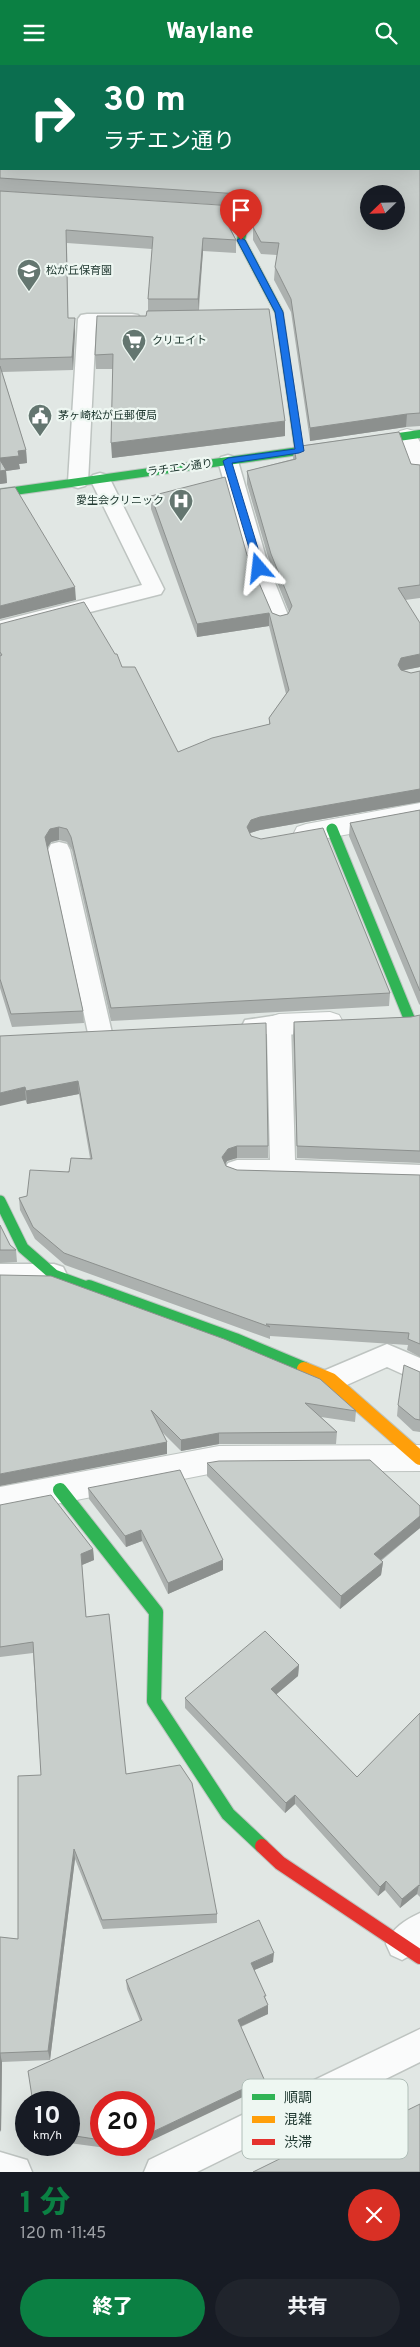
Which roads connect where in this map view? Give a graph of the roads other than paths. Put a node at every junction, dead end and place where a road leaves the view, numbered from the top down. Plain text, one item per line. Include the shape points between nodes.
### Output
1 (229, 212) edge
2 (247, 213) joint
3 (260, 317) edge
4 (280, 317) junction
5 (145, 318) edge
6 (413, 435) edge
7 (299, 451) junction
8 (228, 461) junction
9 (420, 471) edge
10 (100, 479) junction
11 (78, 482) junction
12 (0, 493) edge
13 (280, 620) edge
14 (0, 628) edge
15 (420, 812) edge
16 (332, 829) junction
17 (287, 837) edge
18 (59, 850) dead end
19 (414, 1017) edge
20 (279, 1024) junction
21 (229, 1027) edge
22 (100, 1033) edge
23 (283, 1170) junction
24 (237, 1171) edge
25 (420, 1175) edge
26 (0, 1201) edge
27 (0, 1275) edge
28 (54, 1275) junction
29 (420, 1371) edge
30 (331, 1380) junction
31 (420, 1458) edge
32 (60, 1490) junction
33 (0, 1501) edge
34 (414, 1943) edge
35 (420, 2045) edge
36 (351, 2079) edge
37 (242, 2132) edge
38 (0, 2169) edge
39 (15, 2172) edge
40 (161, 2172) edge

1 - 2 lane
2 - 4 street via 241,240
3 - 4 lane
4 - 7 street
5 - 11 lane via 88,319
6 - 7 street, ラチエン通り
6 - 9 street
7 - 8 street, ラチエン通り
8 - 10 street, ラチエン通り
8 - 13 lane via 259,568
10 - 11 street, ラチエン通り
10 - 14 lane via 154,589
11 - 12 street, ラチエン通り
15 - 16 street
16 - 17 street
16 - 19 street
18 - 22 lane
19 - 20 street
20 - 21 lane
20 - 23 lane
23 - 24 lane
23 - 25 lane
26 - 28 street via 23,1248
27 - 28 lane
28 - 30 street via 236,1340
29 - 30 lane via 387,1355
30 - 31 street
31 - 32 street via 220,1459
32 - 33 street
32 - 34 street via 156,1612 154,1701 228,1815 280,1863
35 - 36 lane
37 - 40 lane
38 - 39 lane

